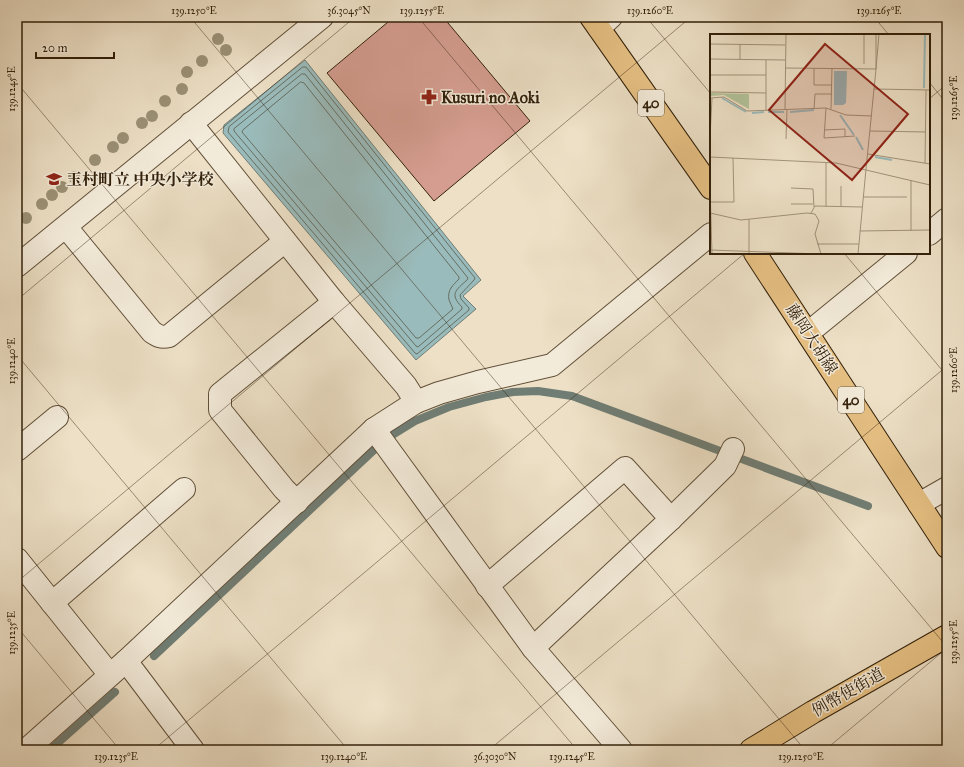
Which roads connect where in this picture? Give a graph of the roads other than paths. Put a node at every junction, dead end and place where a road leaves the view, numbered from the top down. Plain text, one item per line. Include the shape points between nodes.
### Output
1 (322, 17) edge
2 (600, 20) edge
3 (192, 123) junction
4 (710, 186) edge
5 (947, 219) edge
6 (66, 227) junction
7 (930, 233) edge
8 (710, 235) edge
9 (285, 241) junction
10 (756, 254) edge
11 (905, 254) edge
12 (17, 266) edge
13 (334, 302) junction
14 (808, 333) junction
15 (416, 402) junction
16 (57, 417) dead end
17 (374, 429) junction
18 (17, 450) edge
19 (729, 457) dead end
20 (947, 488) edge
21 (184, 489) dead end
22 (297, 502) junction
23 (919, 504) junction
24 (671, 519) junction
25 (947, 546) edge
26 (17, 559) edge
27 (487, 586) junction
28 (52, 603) junction
29 (947, 636) edge
30 (533, 648) junction
31 (118, 668) junction
32 (26, 750) edge
33 (193, 750) edge
34 (620, 750) edge
35 (751, 750) edge

1 - 3 street
2 - 4 main road, 40
3 - 6 street
3 - 9 street
5 - 7 street
6 - 9 street via 152,332 163,337 169,336
6 - 12 street
8 - 15 street via 552,365 478,382
9 - 13 street
10 - 14 main road, 藤岡大胡線 / 40
11 - 14 street
13 - 15 street via 406,386
13 - 22 street via 220,394 220,410
14 - 23 main road, 藤岡大胡線 / 40
15 - 17 street
16 - 18 street
17 - 22 street
17 - 27 street
19 - 24 street
20 - 23 street
21 - 28 street
22 - 31 street
23 - 25 main road, 藤岡大胡線 / 40
24 - 27 street via 625,468
24 - 30 street
26 - 28 street
27 - 30 street
28 - 31 street
29 - 35 main road, 例幣使街道
30 - 34 street
31 - 32 street
31 - 33 street

